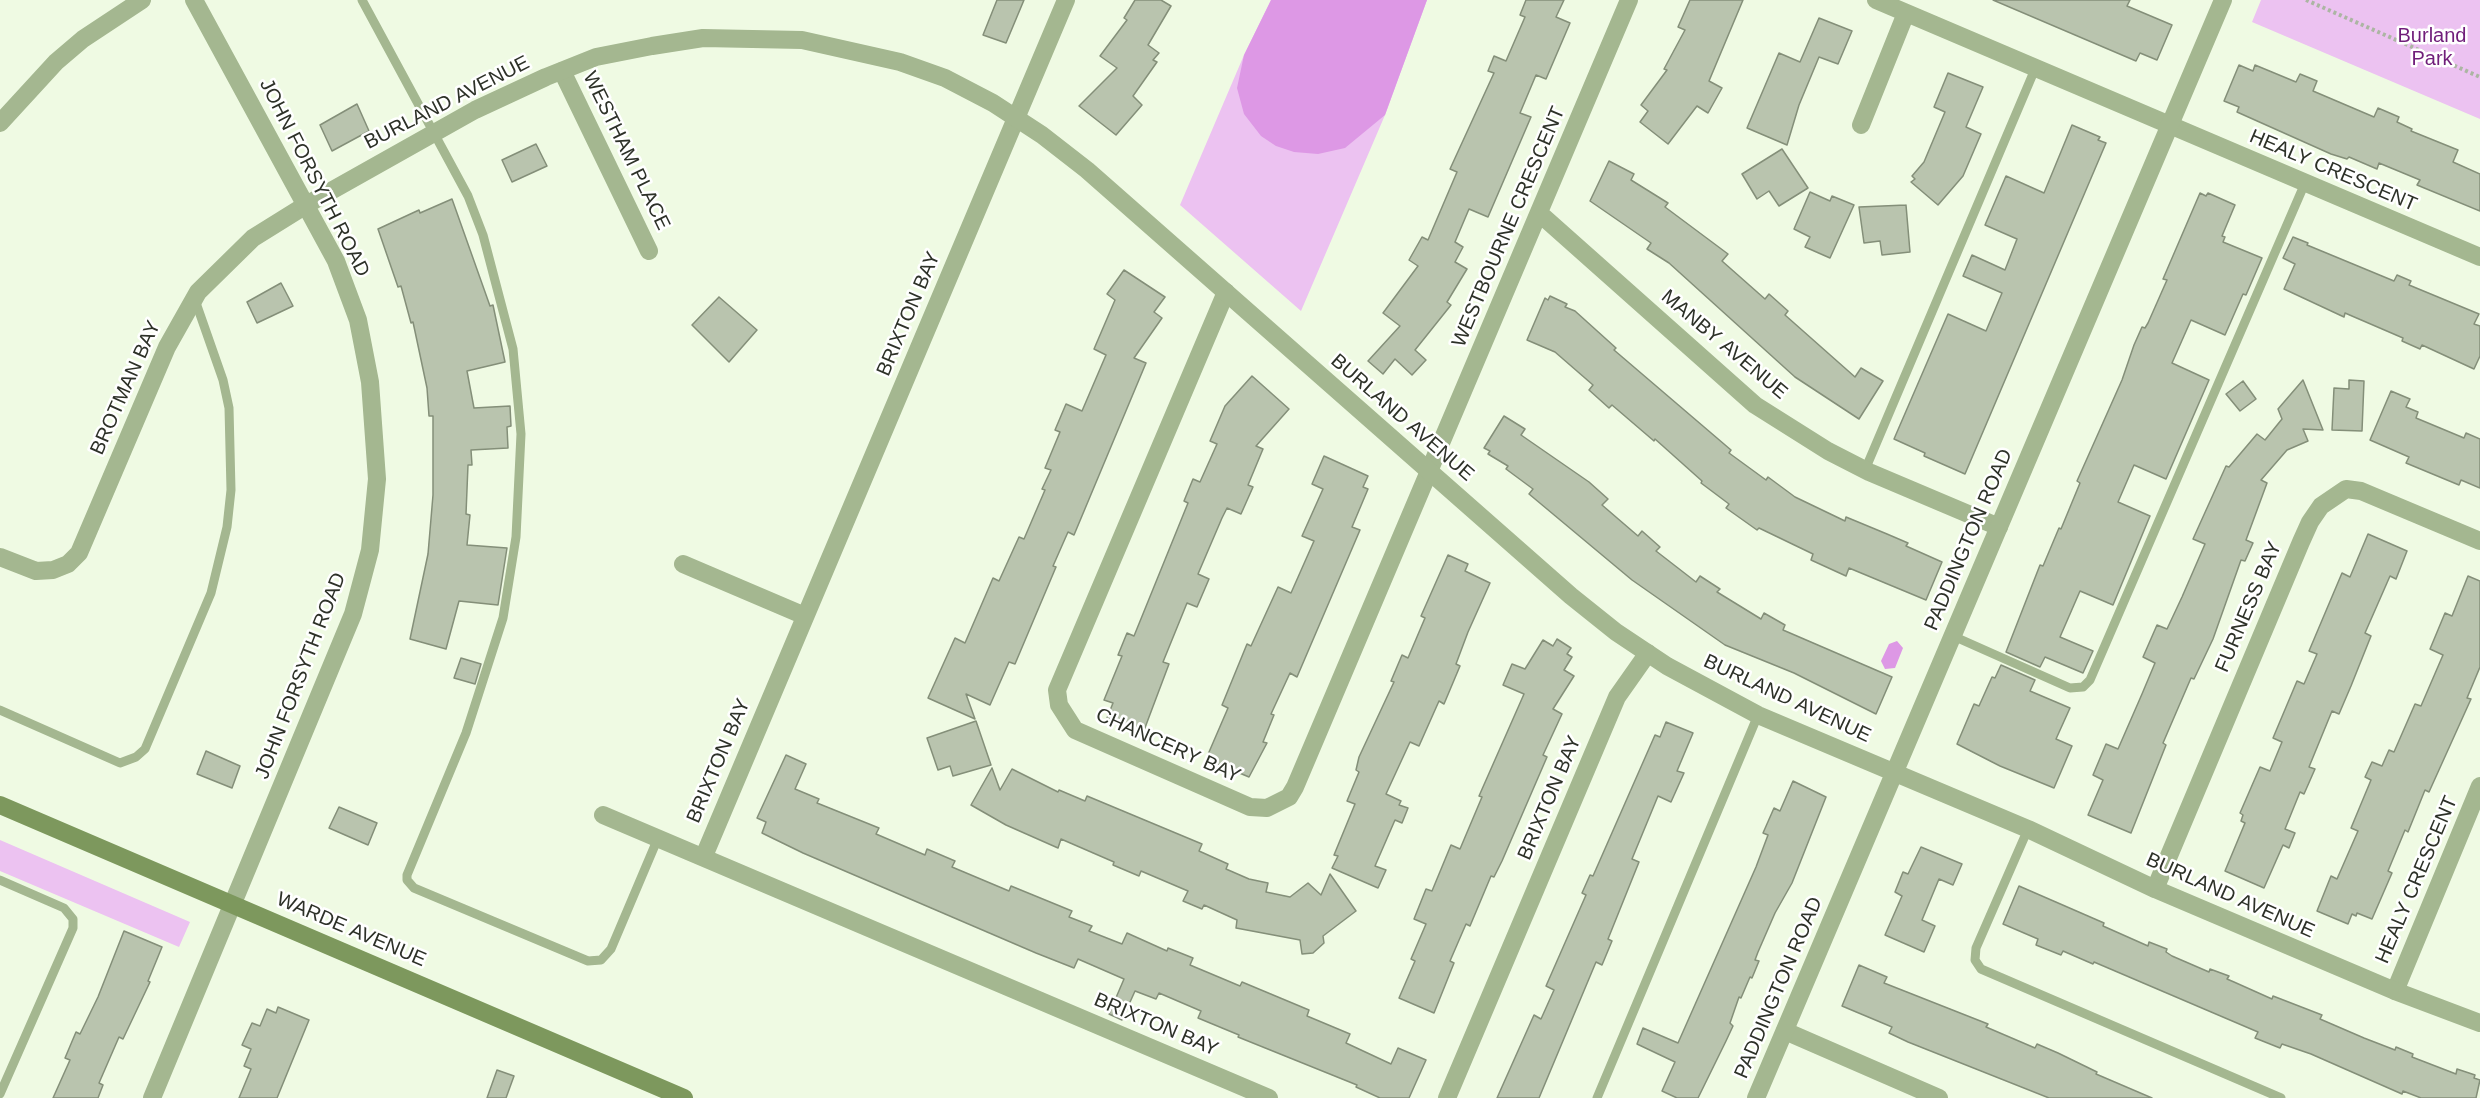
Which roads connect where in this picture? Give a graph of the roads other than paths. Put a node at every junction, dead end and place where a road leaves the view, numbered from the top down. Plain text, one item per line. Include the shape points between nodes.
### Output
1 (142, 0) edge
2 (194, 0) edge
3 (362, 0) edge
4 (1066, 0) edge
5 (1629, 0) edge
6 (1876, 0) edge
7 (2223, 0) edge
8 (1906, 13) junction
9 (2035, 69) junction
10 (562, 71) junction
11 (1016, 118) junction
12 (0, 123) edge
13 (1861, 125) dead end
14 (2169, 126) junction
15 (434, 133) junction
16 (2305, 183) junction
17 (306, 205) junction
18 (1539, 213) junction
19 (649, 251) dead end
20 (2480, 257) edge
21 (1226, 292) junction
22 (195, 298) junction
23 (1865, 470) junction
24 (1429, 471) junction
25 (1999, 526) junction
26 (2480, 541) edge
27 (0, 557) edge
28 (683, 564) dead end
29 (805, 616) junction
30 (1953, 636) junction
31 (1648, 653) junction
32 (0, 710) edge
33 (1758, 715) junction
34 (1895, 773) junction
35 (2480, 786) edge
36 (0, 806) edge
37 (603, 815) dead end
38 (2028, 829) junction
39 (658, 838) junction
40 (704, 856) junction
41 (0, 880) edge
42 (2156, 889) junction
43 (234, 904) junction
44 (2395, 992) junction
45 (2480, 1023) edge
46 (1785, 1031) junction
47 (1916, 1093) edge
48 (0, 1094) edge
49 (152, 1098) edge
50 (684, 1098) edge
51 (1269, 1098) edge
52 (1447, 1098) edge
53 (1597, 1098) edge
54 (1756, 1098) edge
55 (1939, 1098) edge
56 (2281, 1098) edge

1 - 12 street via 65,54
2 - 17 street, JOHN FORSYTH ROAD
3 - 15 lane
4 - 11 street, BRIXTON BAY
5 - 18 street, WESTBOURNE CRESCENT
6 - 8 street
7 - 14 street, PADDINGTON ROAD
8 - 9 street
8 - 13 street
9 - 14 street
9 - 23 lane
10 - 11 street, BURLAND AVENUE via 596,57 703,38 802,40 900,62 945,78
10 - 15 street, BURLAND AVENUE
10 - 19 street, WESTHAM PLACE
11 - 21 street, BURLAND AVENUE via 1087,170
11 - 29 street, BRIXTON BAY
14 - 16 street, HEALY CRESCENT
14 - 25 street, PADDINGTON ROAD
15 - 17 street, BURLAND AVENUE
15 - 39 lane via 468,196 498,284 513,349 520,480 503,618 466,733 407,880 414,888 588,961 601,960 611,950
16 - 20 street, HEALY CRESCENT
16 - 30 lane via 2090,680 2083,687 2070,688
17 - 22 street, BROTMAN BAY via 254,238
17 - 43 street, JOHN FORSYTH ROAD via 336,261 358,320 370,382 377,479 375,516 368,561 353,614
18 - 23 street, MANBY AVENUE via 1755,405
18 - 24 street, WESTBOURNE CRESCENT
21 - 24 street, BURLAND AVENUE
21 - 24 street, CHANCERY BAY via 1062,676 1059,705 1075,730 1250,807 1267,808 1289,797
22 - 27 street, BROTMAN BAY via 167,347 79,553 68,564 36,571
22 - 32 lane via 229,408 231,490 222,554 211,593 145,749 120,763
23 - 25 street, MANBY AVENUE
24 - 31 street, BURLAND AVENUE via 1571,596
25 - 30 street, PADDINGTON ROAD
26 - 42 street, FURNESS BAY via 2361,491 2346,489 2321,506 2305,532
28 - 29 street
29 - 40 street, BRIXTON BAY
30 - 34 street, PADDINGTON ROAD
31 - 33 street, BURLAND AVENUE
31 - 52 street, BRIXTON BAY via 1617,697
33 - 34 street, BURLAND AVENUE
33 - 53 lane
34 - 38 street, BURLAND AVENUE
34 - 46 street, PADDINGTON ROAD
35 - 44 street, HEALY CRESCENT
36 - 43 main road, WARDE AVENUE
37 - 39 street
38 - 42 street, BURLAND AVENUE
38 - 56 lane via 1976,948 1975,960 1981,969
39 - 40 street
40 - 51 street, BRIXTON BAY
41 - 48 lane via 64,908 73,919 73,928
42 - 44 street, BURLAND AVENUE
43 - 49 street, JOHN FORSYTH ROAD
43 - 50 main road, WARDE AVENUE
44 - 45 street, BURLAND AVENUE
46 - 47 street
46 - 54 street, PADDINGTON ROAD
47 - 55 street

